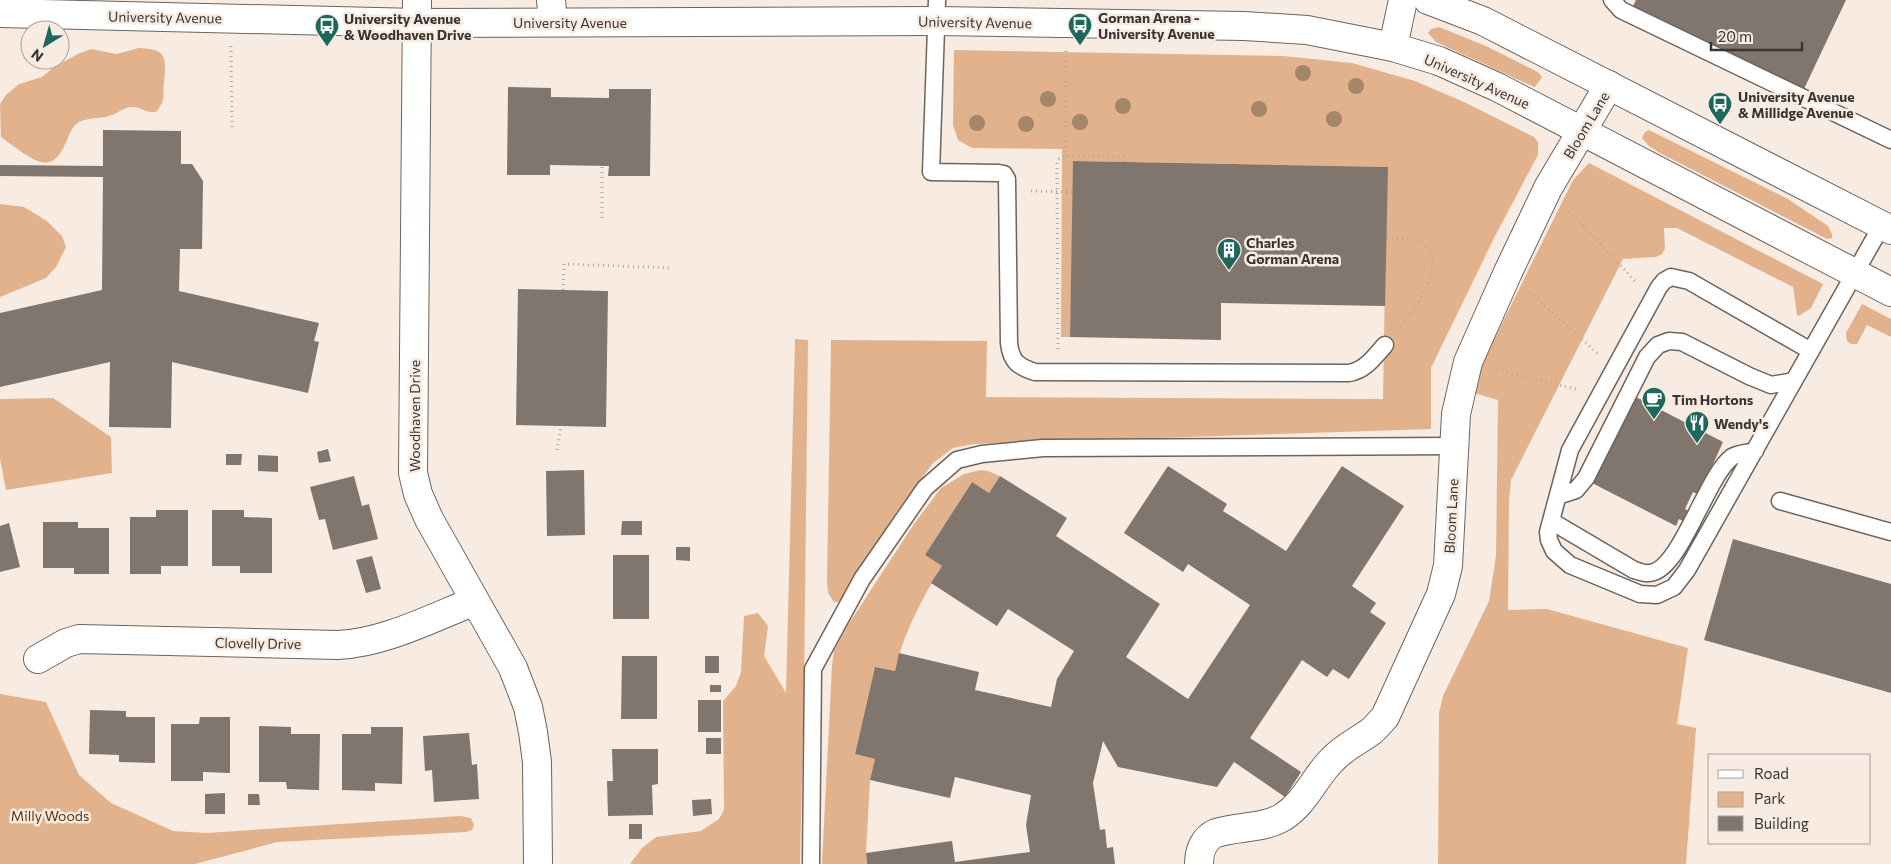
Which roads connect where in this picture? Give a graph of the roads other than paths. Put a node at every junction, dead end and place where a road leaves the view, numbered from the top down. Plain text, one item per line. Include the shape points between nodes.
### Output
1 (1403, 0) edge
2 (1428, 0) edge
3 (1612, 0) edge
4 (937, 10) edge
5 (417, 11) edge
6 (552, 11) edge
7 (0, 13) edge
8 (1393, 47) junction
9 (1609, 85) junction
10 (1582, 131) junction
11 (1891, 140) edge
12 (1887, 227) edge
13 (1855, 274) junction
14 (1891, 292) edge
15 (1385, 345) road end
16 (1811, 351) junction
17 (1794, 381) junction
18 (1454, 446) junction
19 (1754, 451) junction
20 (1558, 496) junction
21 (1780, 501) dead end
22 (1551, 521) junction
23 (1891, 532) edge
24 (475, 601) junction
25 (38, 660) dead end
26 (538, 864) edge
27 (811, 864) edge
28 (1199, 864) edge

1 - 8 main road
2 - 9 main road via 1483,21
3 - 11 lane via 1621,10
4 - 6 main road, University Avenue
4 - 8 main road, University Avenue via 1066,23 1307,30
4 - 15 lane via 931,172 999,173 1007,179 1010,352 1021,367 1035,372 1349,373 1366,366
5 - 6 main road, University Avenue
5 - 7 main road, University Avenue via 231,18
5 - 24 main road, Woodhaven Drive via 413,473 422,506
8 - 10 main road, University Avenue via 1439,61
9 - 10 main road, Bloom Lane
9 - 12 main road
10 - 13 main road, University Avenue
10 - 18 main road, Bloom Lane via 1548,188 1468,362 1456,414
12 - 13 lane
13 - 14 main road, University Avenue
13 - 16 lane
16 - 17 lane
16 - 20 lane via 1689,281 1671,277 1659,287 1570,450
17 - 19 lane
17 - 20 lane via 1771,385 1682,342 1669,341 1658,345 1647,358 1586,478 1576,490
18 - 27 lane via 1043,448 957,460 925,488 862,579 813,669
18 - 28 main road, Bloom Lane via 1448,566 1441,594 1385,717 1370,733 1332,759 1297,806 1268,823 1208,838 1202,846
19 - 22 lane via 1733,456 1718,473 1682,540 1658,571 1648,574 1634,570
19 - 22 lane via 1688,570 1674,587 1657,595 1640,594 1566,562 1554,551 1549,540
20 - 22 lane
21 - 23 lane
24 - 25 main road, Clovelly Drive via 381,638 360,643 78,639
24 - 26 main road, Woodhaven Drive via 513,668 528,707 537,762

